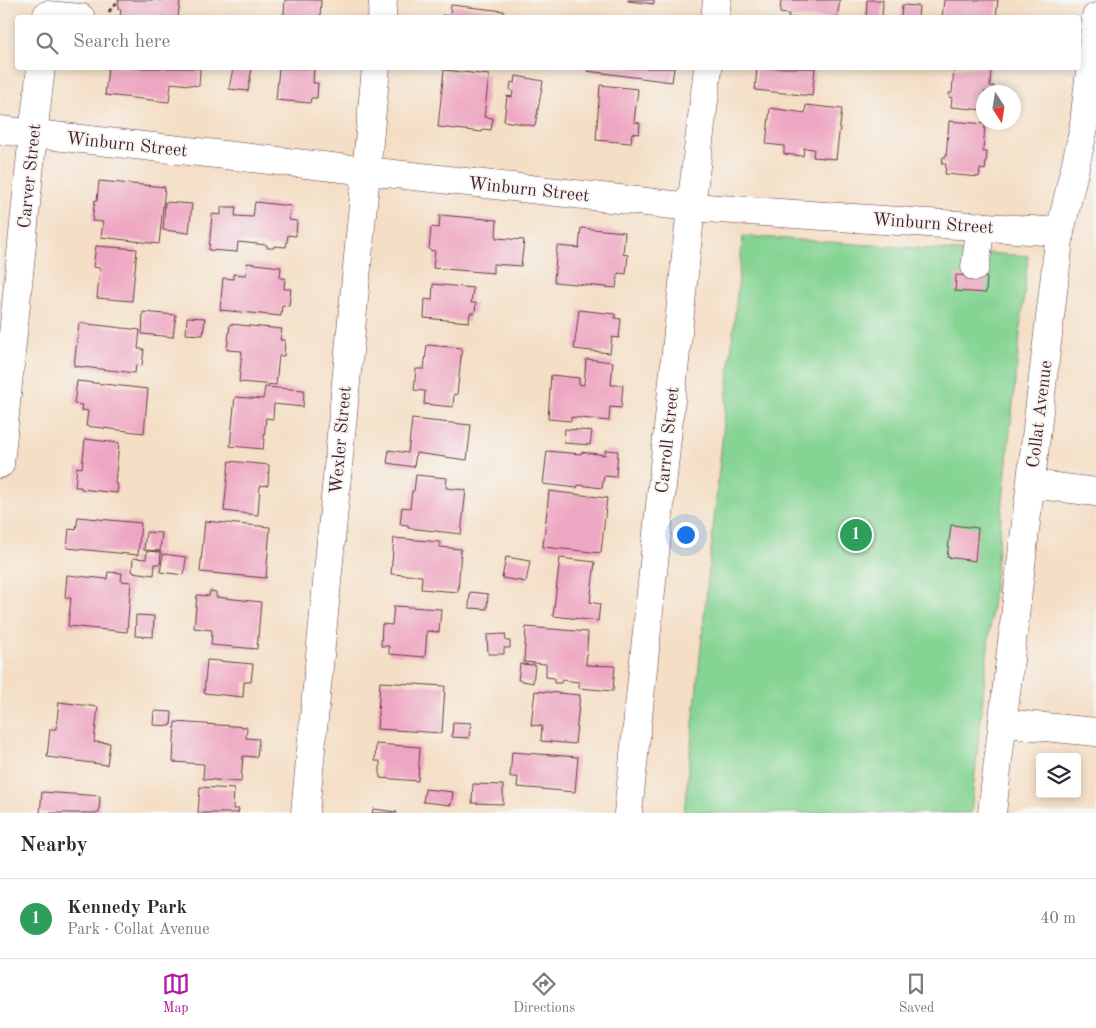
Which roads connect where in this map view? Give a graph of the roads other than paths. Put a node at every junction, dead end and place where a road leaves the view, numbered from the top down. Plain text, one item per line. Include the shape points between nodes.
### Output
1 (383, 0) edge
2 (717, 0) edge
3 (47, 11) edge
4 (66, 15) edge
5 (382, 15) edge
6 (715, 15) edge
7 (1096, 17) edge
8 (41, 70) edge
9 (376, 70) edge
10 (708, 70) edge
11 (0, 130) edge
12 (1089, 133) edge
13 (33, 134) junction
14 (366, 170) junction
15 (691, 207) junction
16 (982, 226) junction
17 (1060, 232) junction
18 (975, 267) dead end
19 (0, 464) edge
20 (1031, 484) junction
21 (1096, 492) edge
22 (1003, 723) junction
23 (1096, 732) edge
24 (304, 813) edge
25 (628, 813) edge
26 (992, 813) edge

1 - 5 street
2 - 6 street
3 - 4 street
7 - 12 street, Collat Avenue
8 - 13 street, Carver Street
9 - 14 street, Wexler Street
10 - 15 street, Carroll Street
11 - 13 street, Winburn Street
12 - 17 street, Collat Avenue
13 - 14 street, Winburn Street
13 - 19 street, Carver Street
14 - 15 street, Winburn Street
14 - 24 street, Wexler Street
15 - 16 street, Winburn Street
15 - 25 street, Carroll Street
16 - 17 street, Winburn Street
16 - 18 street
17 - 20 street, Collat Avenue
20 - 21 street
20 - 22 street, Collat Avenue
22 - 23 street
22 - 26 street, Collat Avenue

